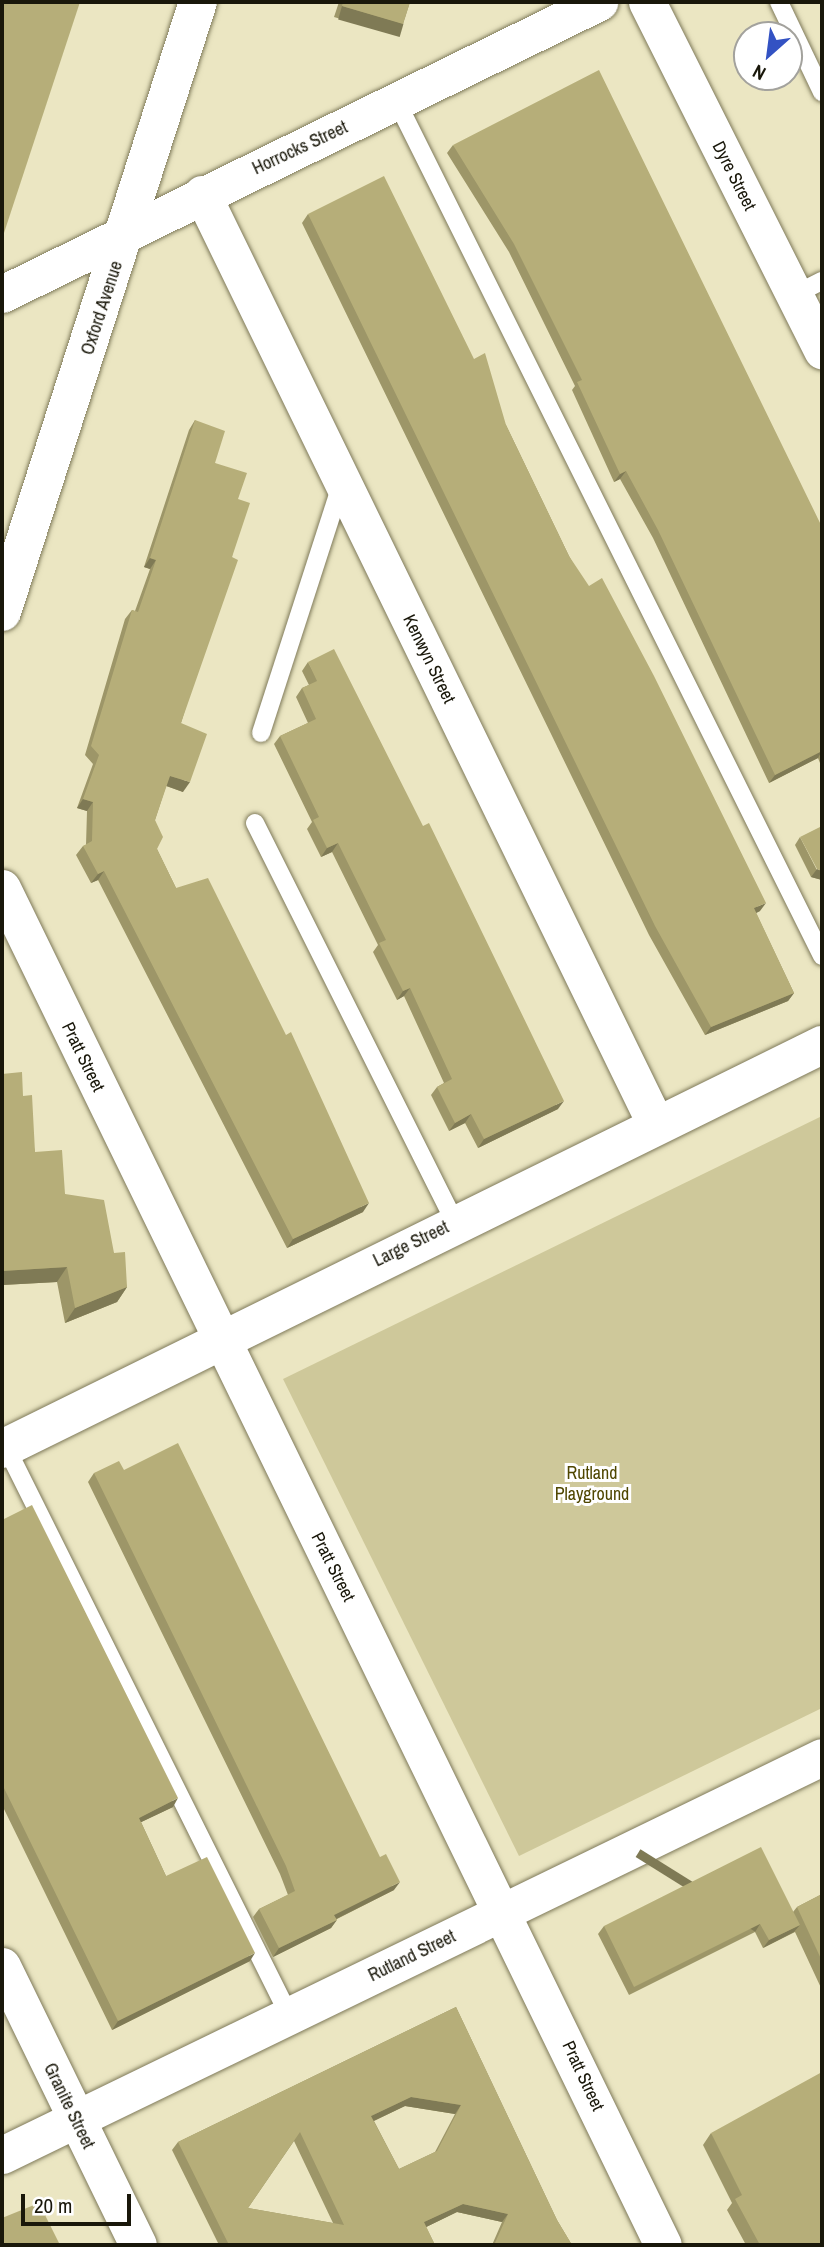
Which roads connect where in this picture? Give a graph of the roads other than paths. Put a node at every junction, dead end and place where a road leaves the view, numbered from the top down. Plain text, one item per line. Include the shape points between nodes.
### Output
1 (198, 2) edge
2 (599, 2) edge
3 (647, 2) edge
4 (779, 2) edge
5 (822, 92) edge
6 (397, 102) junction
7 (202, 194) junction
8 (127, 234) junction
9 (808, 288) edge
10 (2, 294) edge
11 (822, 350) edge
12 (342, 482) junction
13 (2, 612) edge
14 (261, 733) dead end
15 (255, 823) dead end
16 (2, 888) edge
17 (822, 956) edge
18 (822, 1045) edge
19 (656, 1125) junction
20 (455, 1222) junction
21 (219, 1340) junction
22 (4, 1448) edge
23 (822, 1757) edge
24 (505, 1911) junction
25 (2, 1966) edge
26 (289, 2015) junction
27 (75, 2118) junction
28 (2, 2155) edge
29 (138, 2245) edge
30 (663, 2245) edge

1 - 8 street, Oxford Avenue
2 - 6 street, Horrocks Street
3 - 9 street, Dyre Street
4 - 5 lane
6 - 7 street, Horrocks Street
6 - 17 lane
7 - 8 street, Horrocks Street
7 - 12 street, Kenwyn Street
8 - 10 street, Horrocks Street
8 - 13 street, Oxford Avenue
9 - 11 street, Dyre Street
12 - 14 lane
12 - 19 street, Kenwyn Street
15 - 20 lane
16 - 21 street, Pratt Street
18 - 19 street, Large Street
19 - 20 street, Large Street
20 - 21 street, Large Street
21 - 22 street, Large Street
21 - 24 street, Pratt Street
22 - 26 lane
23 - 24 street, Rutland Street
24 - 26 street, Rutland Street
24 - 30 street, Pratt Street
25 - 27 street, Granite Street
26 - 27 street, Rutland Street
27 - 28 street, Rutland Street
27 - 29 street, Granite Street

